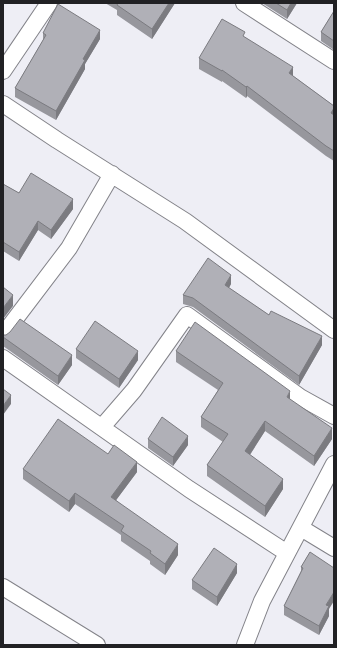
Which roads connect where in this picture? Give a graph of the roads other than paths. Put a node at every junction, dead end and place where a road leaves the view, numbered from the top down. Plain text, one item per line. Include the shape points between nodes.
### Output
1 (49, 3) edge
2 (244, 3) edge
3 (334, 61) edge
4 (3, 71) edge
5 (3, 104) edge
6 (112, 174) junction
7 (334, 330) edge
8 (3, 335) edge
9 (3, 358) edge
10 (334, 416) edge
11 (102, 427) junction
12 (334, 464) edge
13 (301, 528) junction
14 (334, 548) edge
15 (287, 553) junction
16 (4, 590) edge
17 (97, 645) edge
18 (245, 645) edge

1 - 4 street
2 - 3 street
5 - 6 street
6 - 7 street via 185,221
6 - 8 street via 69,248
9 - 11 street
10 - 11 street via 300,396 187,315 134,390
11 - 15 street via 189,489
12 - 13 street
13 - 14 street
13 - 15 street
15 - 18 street via 262,601
16 - 17 street

